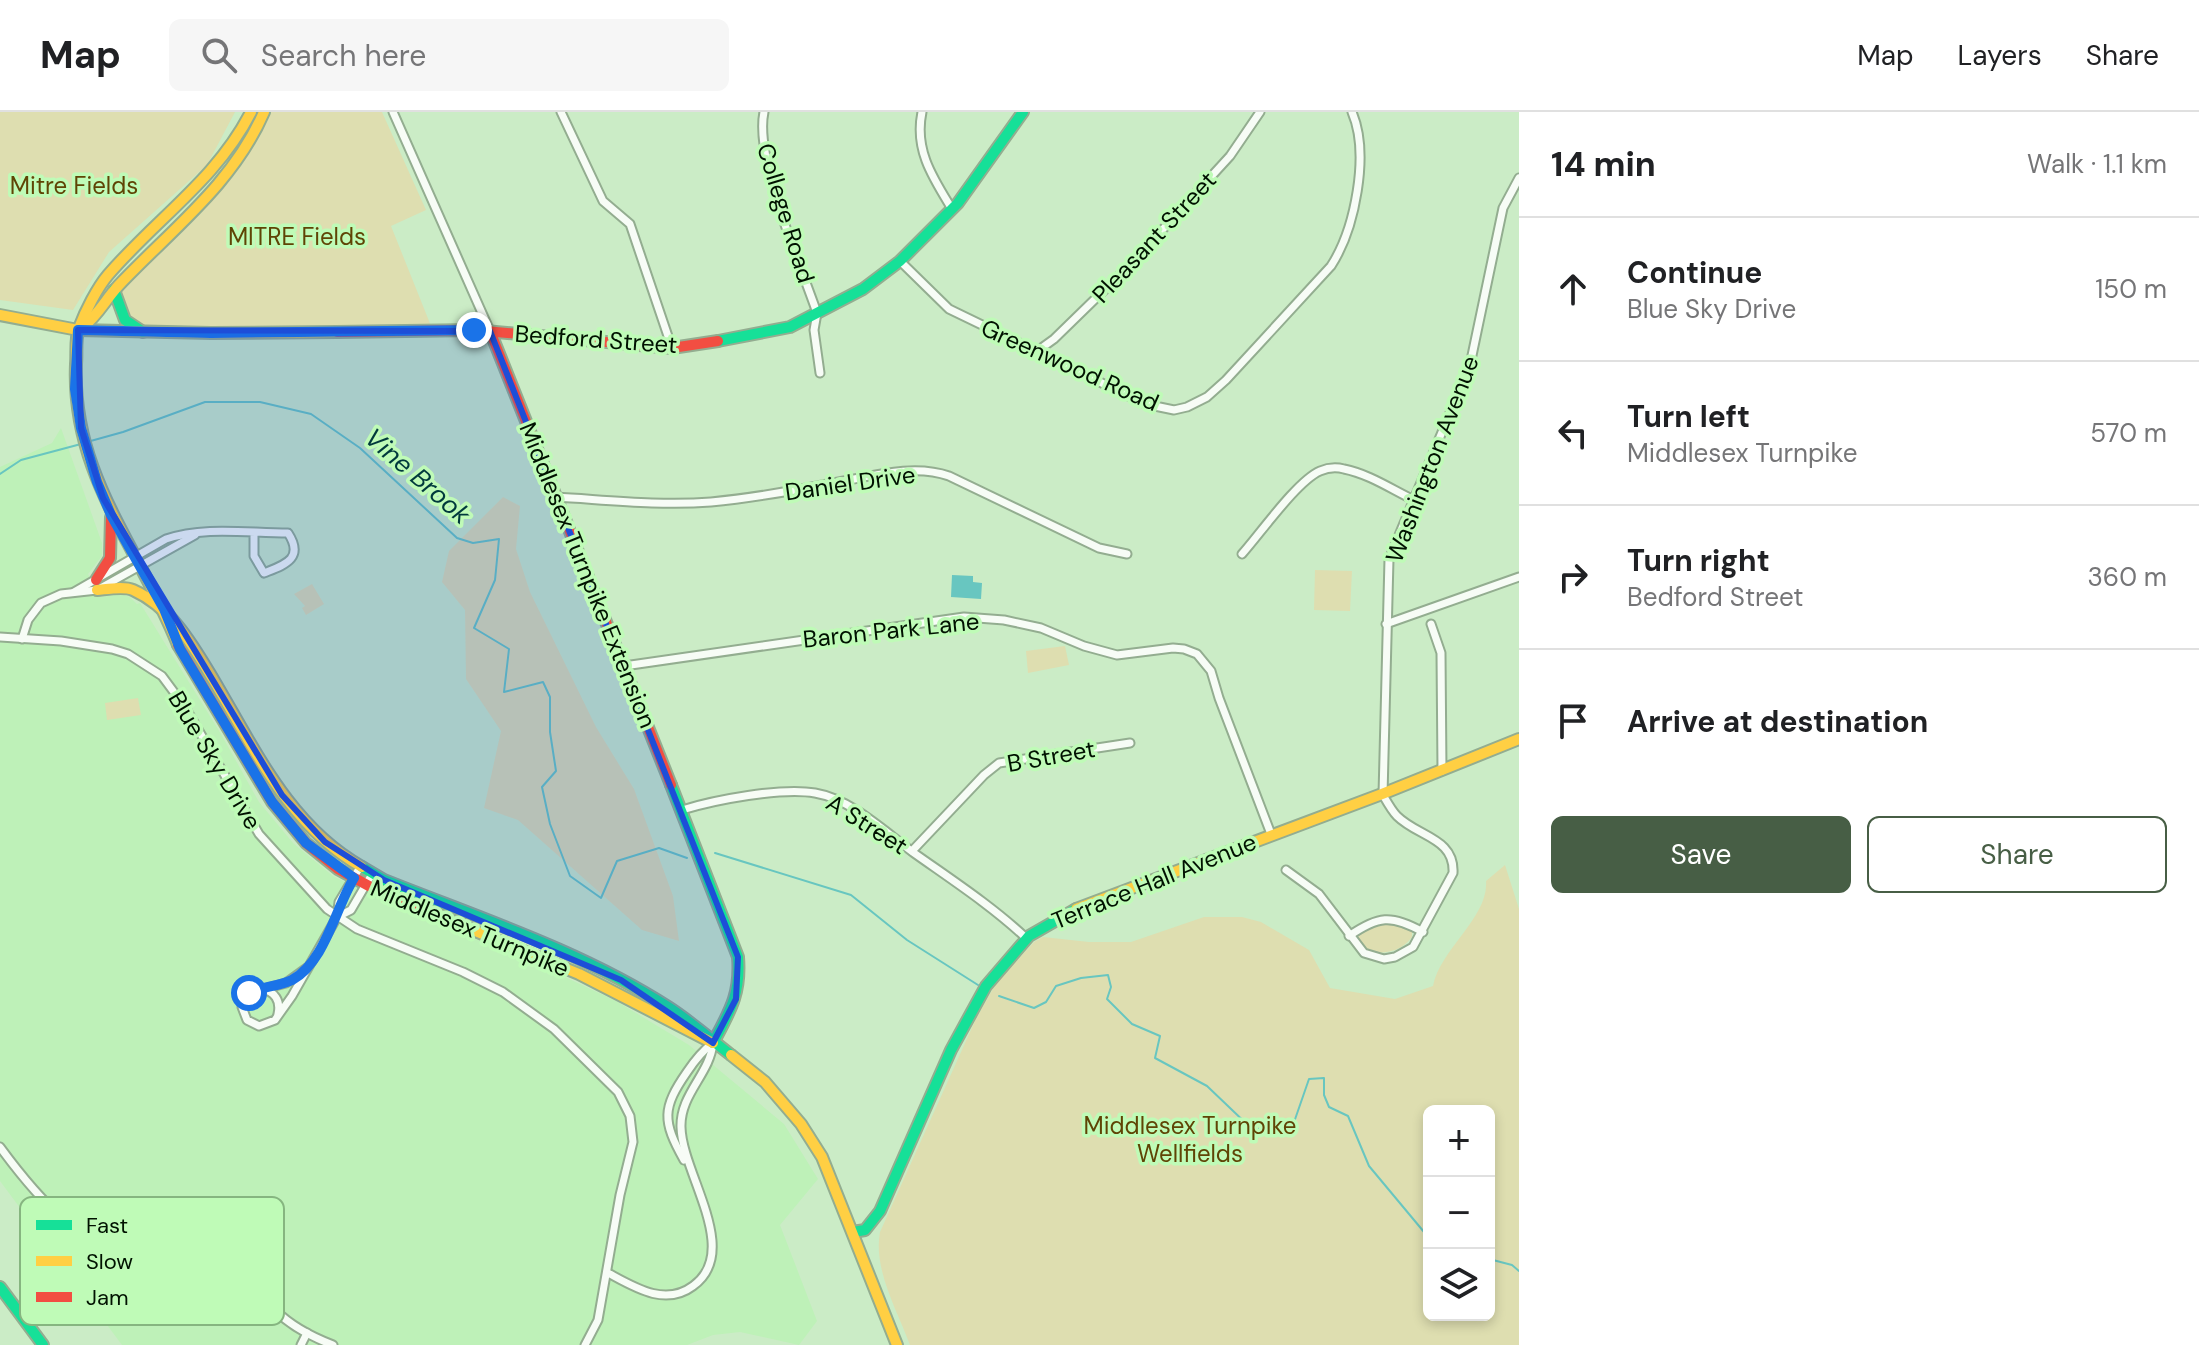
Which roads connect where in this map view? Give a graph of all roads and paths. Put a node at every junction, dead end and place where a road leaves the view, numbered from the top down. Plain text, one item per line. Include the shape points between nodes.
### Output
1 (251, 112) edge
2 (264, 112) edge
3 (393, 112) edge
4 (561, 112) edge
5 (764, 112) edge
6 (922, 112) edge
7 (1023, 112) edge
8 (1260, 112) edge
9 (1352, 112) edge
10 (1519, 178) edge
11 (952, 209) junction
12 (900, 261) junction
13 (114, 290) junction
14 (817, 313) junction
15 (0, 315) edge
16 (78, 330) junction
17 (490, 331) junction
18 (145, 333) junction
19 (672, 348) junction
20 (1036, 352) junction
21 (820, 373) dead end
22 (556, 497) junction
23 (1414, 500) junction
24 (111, 515) junction
25 (254, 533) junction
26 (1127, 554) dead end
27 (1242, 554) dead end
28 (137, 562) junction
29 (1519, 577) edge
30 (97, 585) junction
31 (164, 609) junction
32 (1386, 624) junction
33 (1431, 624) dead end
34 (0, 637) edge
35 (22, 639) junction
36 (624, 666) junction
37 (1519, 739) edge
38 (1130, 743) dead end
39 (1442, 771) junction
40 (1383, 795) junction
41 (682, 810) junction
42 (1271, 834) junction
43 (912, 851) junction
44 (360, 867) junction
45 (1286, 870) dead end
46 (372, 874) junction
47 (354, 878) junction
48 (366, 885) junction
49 (337, 917) junction
50 (1423, 932) junction
51 (1349, 936) junction
52 (1026, 938) junction
53 (308, 967) junction
54 (259, 989) junction
55 (275, 1020) junction
56 (713, 1043) junction
57 (0, 1147) edge
58 (689, 1169) junction
59 (41, 1197) edge
60 (853, 1232) junction
61 (608, 1273) junction
62 (0, 1287) edge
63 (20, 1314) edge
64 (284, 1318) edge
65 (28, 1325) edge
66 (307, 1333) junction
67 (43, 1345) edge
68 (301, 1345) edge
69 (333, 1345) edge
70 (585, 1345) edge
71 (897, 1345) edge

1 - 16 main road, Middlesex Turnpike via 206,179 106,277
2 - 13 main road via 215,188
3 - 17 street, Middlesex Turnpike Extension
4 - 19 street via 603,201 630,224
5 - 14 street, College Road via 761,127 768,166
6 - 11 street via 921,151
7 - 11 main road, Bedford Street
8 - 20 street, Pleasant Street via 1230,156 1132,263
9 - 20 street, Greenwood Road via 1361,149 1342,248 1207,397 1174,410 1145,404
10 - 23 street, Washington Avenue via 1503,208 1470,365
11 - 12 main road, Bedford Street
12 - 14 main road, Bedford Street via 863,289
12 - 20 street, Greenwood Road via 949,309
13 - 16 main road via 100,313
13 - 18 main road via 125,320
14 - 19 main road, Bedford Street via 754,336
14 - 21 street, College Road
15 - 16 main road, Bedford Street
16 - 18 main road, Bedford Street
16 - 24 main road, Middlesex Turnpike via 75,389 81,428
17 - 18 main road, Bedford Street
17 - 19 main road, Bedford Street
17 - 22 main road, Middlesex Turnpike Extension
22 - 26 street, Daniel Drive via 700,503 926,471 949,476 1099,548
22 - 36 main road, Middlesex Turnpike Extension
23 - 27 street via 1346,469 1320,471
23 - 32 street, Washington Avenue via 1389,559
24 - 28 main road, Middlesex Turnpike
24 - 30 main road via 110,558
25 - 25 street via 288,533 293,541 291,561 264,573 254,556
25 - 28 street via 182,534 166,539
28 - 30 street
28 - 31 main road, Middlesex Turnpike
29 - 32 street
30 - 31 main road via 129,588
30 - 35 street via 41,603
31 - 44 main road, Middlesex Turnpike via 191,643 290,806 315,834
31 - 47 main road, Middlesex Turnpike via 180,649 272,802 306,843
32 - 40 street, Washington Avenue
33 - 39 street via 1441,653
34 - 35 street, Blue Sky Drive
35 - 49 street, Blue Sky Drive via 112,649 162,676 245,815
36 - 41 main road, Middlesex Turnpike Extension
36 - 42 street, Baron Park Lane via 964,617 1041,628 1117,655 1184,649 1204,660 1211,671
37 - 39 main road, Terrace Hall Avenue
38 - 43 street, B Street via 999,763
39 - 40 main road, Terrace Hall Avenue
40 - 42 main road, Terrace Hall Avenue
40 - 50 street via 1395,815 1447,848 1454,863 1450,882
41 - 43 street, A Street via 767,795 817,793 848,806
41 - 56 main road, Middlesex Turnpike Extension via 740,968 736,999
42 - 52 main road, Terrace Hall Avenue via 1065,916
43 - 52 street, A Street
44 - 46 main road, Middlesex Turnpike
44 - 47 street
45 - 51 street via 1319,894
46 - 48 street
46 - 56 main road, Middlesex Turnpike via 597,968 669,1008
47 - 48 main road, Middlesex Turnpike
47 - 49 street via 339,902
48 - 49 street via 351,910
48 - 56 main road, Middlesex Turnpike via 579,974
49 - 53 street
49 - 61 street, Blue Sky Drive via 503,992 554,1029 618,1092 630,1116 633,1142
50 - 51 street via 1381,919
50 - 51 street via 1405,953 1384,959 1364,953
52 - 60 main road, Terrace Hall Avenue via 963,1022 880,1211 865,1230
53 - 54 street via 286,983
53 - 55 street
54 - 55 street via 278,999
54 - 55 street via 244,998 244,1017 259,1026
56 - 58 street via 682,1110
56 - 58 street via 676,1088 667,1110 670,1135
56 - 60 main road, Middlesex Turnpike via 765,1082 801,1124 822,1157
57 - 59 street
58 - 61 street via 713,1239 703,1277 689,1289 663,1295
60 - 71 main road, Middlesex Turnpike
61 - 70 street, Blue Sky Drive via 598,1320
62 - 63 main road
64 - 66 street
65 - 67 main road
66 - 68 street
66 - 69 street

